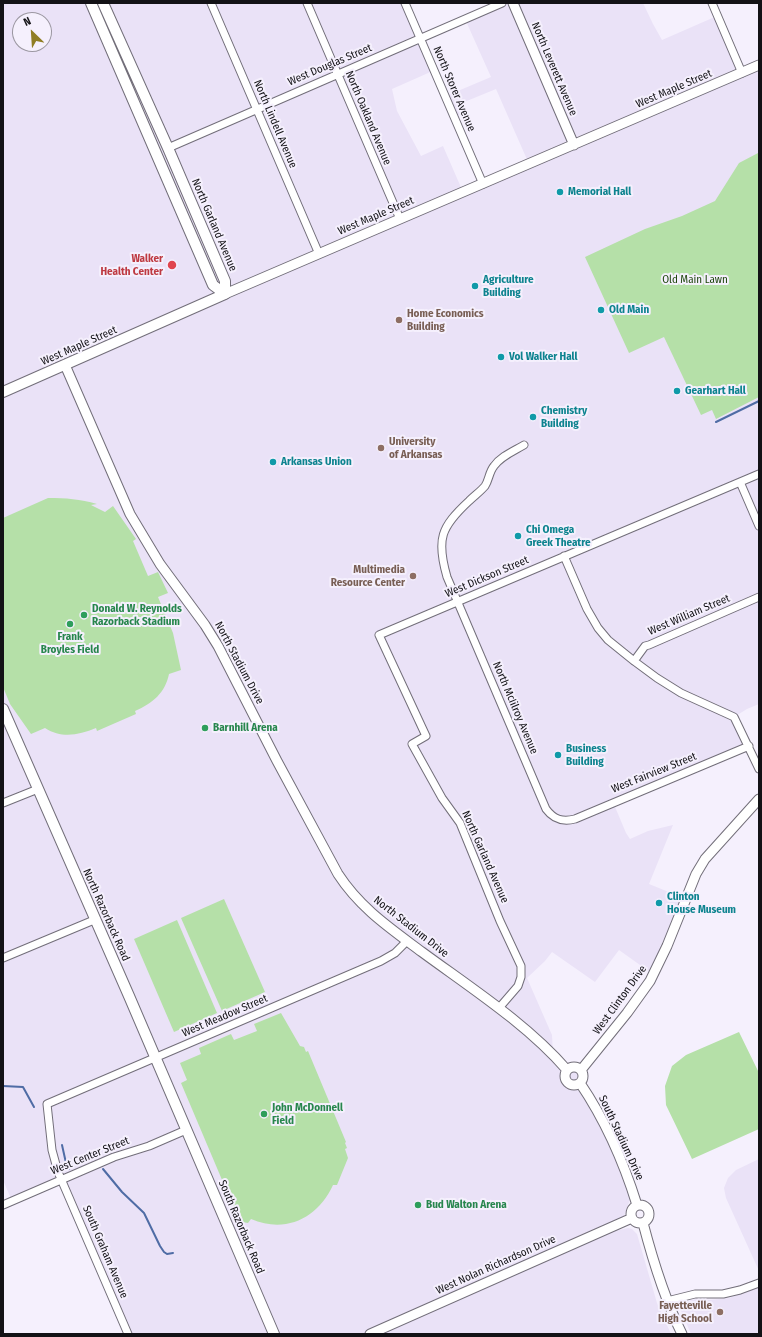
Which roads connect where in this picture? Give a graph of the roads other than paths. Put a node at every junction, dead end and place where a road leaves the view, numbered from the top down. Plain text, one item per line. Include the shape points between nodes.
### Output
1 (91, 3) edge
2 (103, 3) edge
3 (211, 3) edge
4 (306, 3) edge
5 (405, 3) edge
6 (502, 3) edge
7 (513, 3) edge
8 (712, 3) edge
9 (421, 38) junction
10 (759, 65) edge
11 (742, 73) junction
12 (338, 74) junction
13 (256, 109) junction
14 (574, 145) junction
15 (168, 148) junction
16 (483, 184) junction
17 (400, 219) junction
18 (319, 254) junction
19 (225, 294) junction
20 (65, 365) junction
21 (3, 392) edge
22 (524, 445) dead end
23 (759, 474) edge
24 (740, 482) junction
25 (759, 526) edge
26 (564, 556) junction
27 (759, 597) edge
28 (457, 603) junction
29 (379, 635) joint
30 (634, 661) junction
31 (3, 710) edge
32 (748, 746) junction
33 (759, 769) edge
34 (38, 789) junction
35 (759, 799) edge
36 (3, 803) edge
37 (569, 820) joint
38 (94, 920) junction
39 (407, 941) junction
40 (3, 958) edge
41 (499, 1008) junction
42 (155, 1058) junction
43 (567, 1070) junction
44 (581, 1070) junction
45 (580, 1083) junction
46 (47, 1104) joint
47 (186, 1130) junction
48 (61, 1179) junction
49 (3, 1205) edge
50 (637, 1206) junction
51 (632, 1218) junction
52 (643, 1223) junction
53 (759, 1283) edge
54 (667, 1301) junction
55 (128, 1334) edge
56 (274, 1334) edge
57 (370, 1334) edge
58 (682, 1334) edge

1 - 19 main road via 213,285
2 - 15 main road, North Garland Avenue
3 - 13 street, North Lindell Avenue
4 - 12 street, North Oakland Avenue
5 - 9 street, North Storer Avenue
6 - 9 street, West Douglas Street
7 - 14 street, North Leverett Avenue
8 - 11 street
9 - 12 street, West Douglas Street
9 - 16 street, North Storer Avenue
10 - 11 street, West Maple Street
11 - 14 street, West Maple Street
12 - 13 street, West Douglas Street
12 - 17 street, North Oakland Avenue
13 - 15 street, West Douglas Street
13 - 18 street, North Lindell Avenue
14 - 16 street, West Maple Street
15 - 19 main road, North Garland Avenue via 225,281
16 - 17 street, West Maple Street
17 - 18 street, West Maple Street
18 - 19 street, West Maple Street
19 - 20 main road, West Maple Street
20 - 21 main road, West Maple Street
20 - 39 street, North Stadium Drive via 130,514 160,564 218,646 338,874 348,890 364,906
22 - 28 street, North McIilroy Avenue via 500,459 493,467 486,485 446,526 440,554
23 - 24 street, West Dickson Street
24 - 25 street
24 - 26 street, West Dickson Street
26 - 28 street, West Dickson Street
26 - 30 street via 595,624 608,640
27 - 30 street, West William Street via 648,644
28 - 29 street, West Dickson Street
28 - 37 street, North McIilroy Avenue via 546,809 557,819
29 - 41 street, North Garland Avenue via 426,736 412,744 442,798 460,823 521,966 518,986
30 - 32 street via 681,692 734,717
31 - 34 main road, North Razorback Road
32 - 33 street
32 - 37 street, West Fairview Street
34 - 36 street
34 - 38 main road, North Razorback Road
35 - 44 street, West Clinton Drive via 705,859 696,874 650,981
38 - 40 street
38 - 42 main road, North Razorback Road
39 - 41 street, North Stadium Drive
39 - 42 street, West Meadow Street via 395,953 381,961
41 - 43 street via 553,1054
42 - 46 street, West Meadow Street
42 - 47 main road, North Razorback Road
43 - 44 street via 573,1067
43 - 45 street via 564,1076 567,1082 573,1085
44 - 45 street via 583,1077
45 - 50 street, South Stadium Drive via 617,1152
46 - 48 street, South Graham Avenue via 52,1150
47 - 48 street, West Center Street
47 - 56 main road, South Razorback Road
48 - 49 street, West Center Street
48 - 55 street, South Graham Avenue
50 - 51 street via 631,1212
50 - 52 street via 645,1206 648,1209 649,1217
51 - 52 street via 636,1223
51 - 57 street, West Nolan Richardson Drive
52 - 54 street
53 - 54 street via 723,1294 694,1294
54 - 58 street

